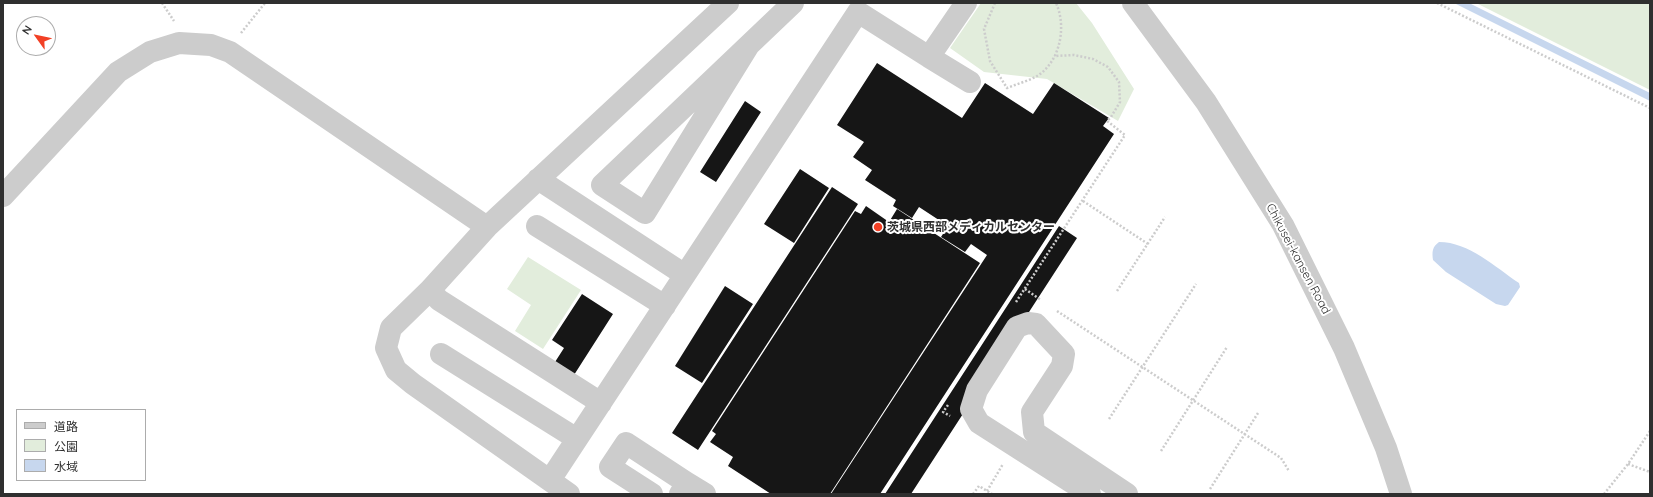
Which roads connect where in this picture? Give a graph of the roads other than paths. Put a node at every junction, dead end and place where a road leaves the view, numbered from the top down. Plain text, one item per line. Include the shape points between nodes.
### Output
1 (728, 3) edge
2 (793, 3) edge
3 (1133, 3) edge
4 (959, 5) edge
5 (749, 45) junction
6 (929, 57) junction
7 (970, 82) dead end
8 (538, 179) junction
9 (3, 196) edge
10 (537, 226) dead end
11 (487, 227) junction
12 (685, 275) junction
13 (430, 290) junction
14 (665, 306) junction
15 (441, 354) dead end
16 (601, 403) junction
17 (577, 439) junction
18 (550, 480) junction
19 (691, 490) edge
20 (570, 494) edge
21 (652, 494) edge
22 (1090, 494) edge
23 (1127, 494) edge
24 (1401, 494) edge

1 - 8 street
2 - 5 street
3 - 24 street, Chikusei-kansen Road via 1206,102 1283,225 1344,348 1386,448
4 - 6 street
5 - 5 street via 692,99 602,185 645,213
6 - 7 street
6 - 12 street via 858,12
8 - 11 street
8 - 12 street
9 - 11 street via 118,72 150,52 179,43 211,45 230,52
10 - 14 street
11 - 13 street
12 - 14 street
13 - 16 street via 439,300
13 - 18 street via 391,328 386,348 396,370
14 - 16 street
15 - 17 street
16 - 17 street
17 - 18 street
18 - 20 street
19 - 21 street via 626,443 610,467
22 - 23 street via 979,423 971,409 977,390 1017,327 1028,323 1036,324 1064,354 1062,366 1032,412 1034,432

